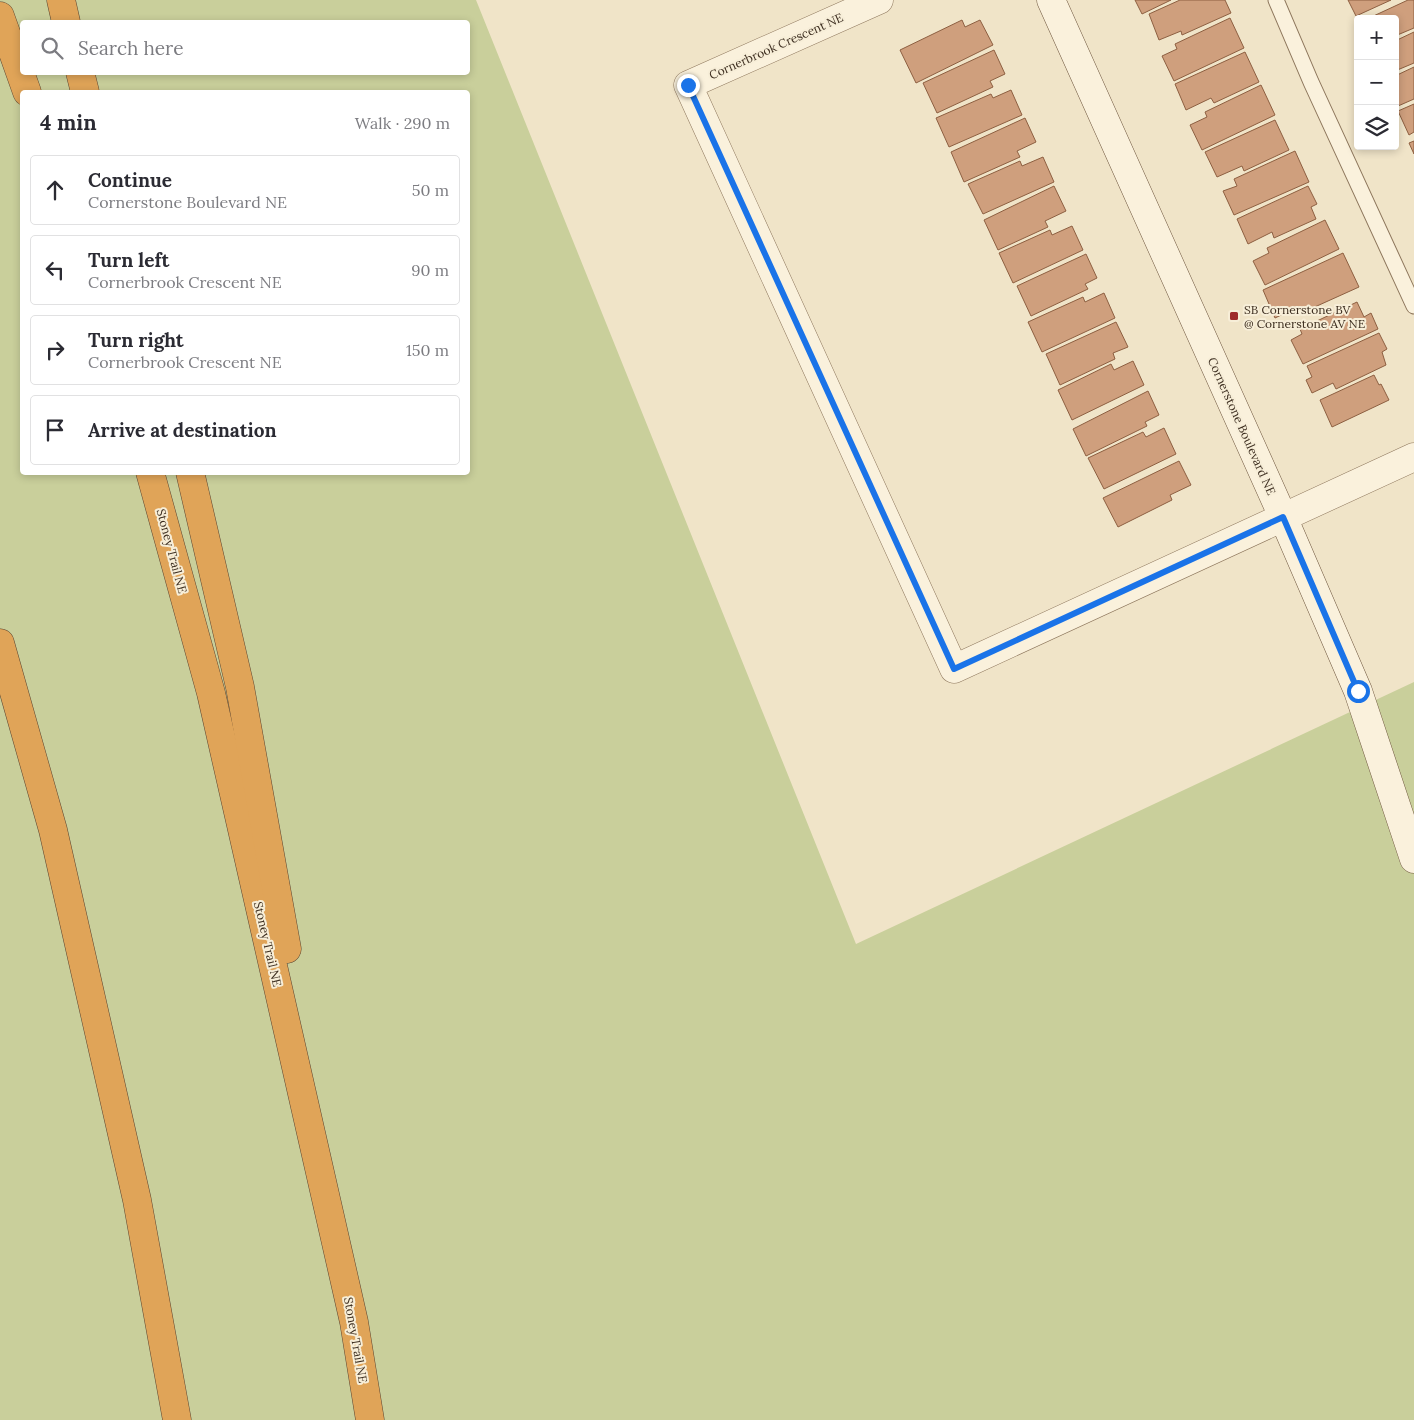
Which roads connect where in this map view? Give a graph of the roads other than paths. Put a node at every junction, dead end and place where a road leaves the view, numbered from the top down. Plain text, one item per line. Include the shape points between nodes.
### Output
1 (61, 0) edge
2 (879, 0) edge
3 (1051, 0) edge
4 (1276, 0) edge
5 (0, 16) edge
6 (66, 20) edge
7 (20, 74) edge
8 (20, 75) edge
9 (81, 75) edge
10 (25, 90) edge
11 (84, 90) edge
12 (1414, 306) edge
13 (1414, 457) edge
14 (151, 475) edge
15 (191, 475) edge
16 (1283, 517) junction
17 (0, 643) edge
18 (0, 705) edge
19 (53, 830) junction
20 (1414, 859) edge
21 (354, 1322) junction
22 (177, 1420) edge
23 (370, 1420) edge

1 - 6 highway
2 - 16 street, Cornerbrook Crescent NE via 688,85 954,669
3 - 16 street, Cornerstone Boulevard NE
4 - 12 lane
5 - 7 highway
8 - 10 highway
9 - 11 highway
13 - 16 street
14 - 21 highway, Stoney Trail NE via 211,694
15 - 21 highway via 240,688
16 - 20 street, Cornerstone Boulevard NE via 1358,691
17 - 19 highway
18 - 19 highway
19 - 22 highway via 137,1200
21 - 23 highway, Stoney Trail NE

